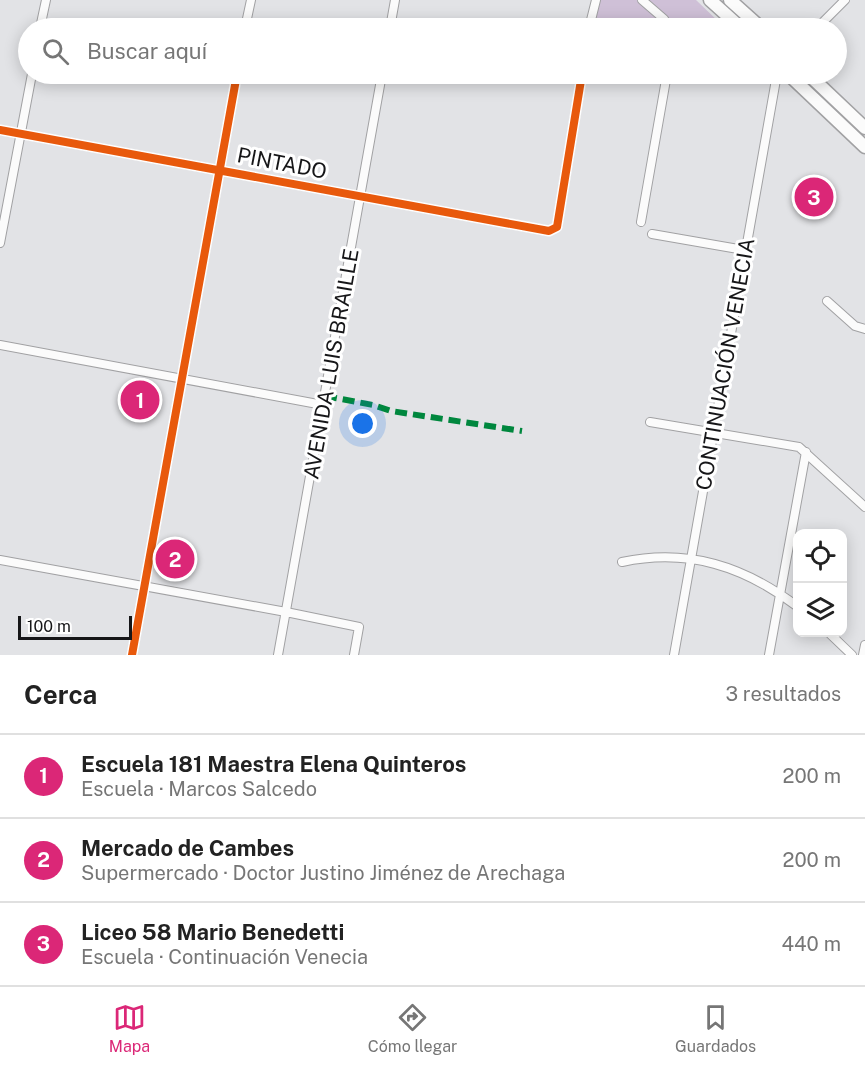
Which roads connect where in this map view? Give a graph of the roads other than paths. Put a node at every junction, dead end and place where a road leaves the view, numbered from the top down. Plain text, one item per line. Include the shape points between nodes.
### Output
1 (46, 0) edge
2 (251, 0) edge
3 (395, 0) edge
4 (596, 0) edge
5 (642, 0) edge
6 (710, 0) edge
7 (730, 0) edge
8 (845, 0) edge
9 (42, 18) edge
10 (247, 18) edge
11 (392, 18) edge
12 (592, 18) edge
13 (663, 18) edge
14 (730, 18) edge
15 (750, 18) edge
16 (827, 18) edge
17 (30, 84) edge
18 (235, 84) edge
19 (380, 84) edge
20 (580, 84) edge
21 (665, 84) edge
22 (775, 84) edge
23 (799, 84) edge
24 (819, 84) edge
25 (865, 128) edge
26 (0, 130) edge
27 (21, 134) junction
28 (865, 147) edge
29 (219, 169) junction
30 (361, 196) junction
31 (641, 222) dead end
32 (652, 234) dead end
33 (0, 243) edge
34 (744, 250) junction
35 (826, 301) dead end
36 (865, 329) edge
37 (0, 345) edge
38 (183, 378) junction
39 (323, 405) junction
40 (650, 422) dead end
41 (713, 431) junction
42 (806, 452) junction
43 (865, 507) edge
44 (691, 558) junction
45 (0, 560) edge
46 (622, 562) dead end
47 (145, 586) junction
48 (780, 594) junction
49 (793, 603) edge
50 (286, 612) junction
51 (832, 637) edge
52 (865, 645) edge
53 (132, 655) edge
54 (278, 655) edge
55 (354, 655) edge
56 (674, 655) edge
57 (769, 655) edge
58 (852, 655) edge
59 (863, 655) edge

1 - 9 street
2 - 10 street
3 - 11 street
4 - 12 street
5 - 13 street
6 - 14 main road
7 - 15 main road
8 - 16 street
17 - 27 street
18 - 29 street
19 - 30 street, AVENIDA LUIS BRAILLE
20 - 30 street, PINTADO via 557,227 549,231
21 - 31 street
22 - 34 street, CONTINUACIÓN VENECIA
23 - 28 main road
24 - 25 main road
26 - 27 street, PINTADO
27 - 29 street, PINTADO
27 - 33 street
29 - 30 street, PINTADO
29 - 38 street
30 - 39 street, AVENIDA LUIS BRAILLE
32 - 34 street
34 - 41 street, CONTINUACIÓN VENECIA
35 - 36 street via 855,326
37 - 38 street
38 - 39 street
38 - 47 street
39 - 50 street, AVENIDA LUIS BRAILLE
40 - 41 street
41 - 42 street via 799,447
41 - 44 street, CONTINUACIÓN VENECIA
42 - 43 street
42 - 48 street
44 - 46 street
44 - 48 street via 737,571
44 - 56 street, CONTINUACIÓN VENECIA
45 - 47 street
47 - 50 street
47 - 53 street
48 - 49 street
48 - 57 street
50 - 54 street, AVENIDA LUIS BRAILLE
50 - 55 street via 358,627
51 - 58 street
52 - 59 street

